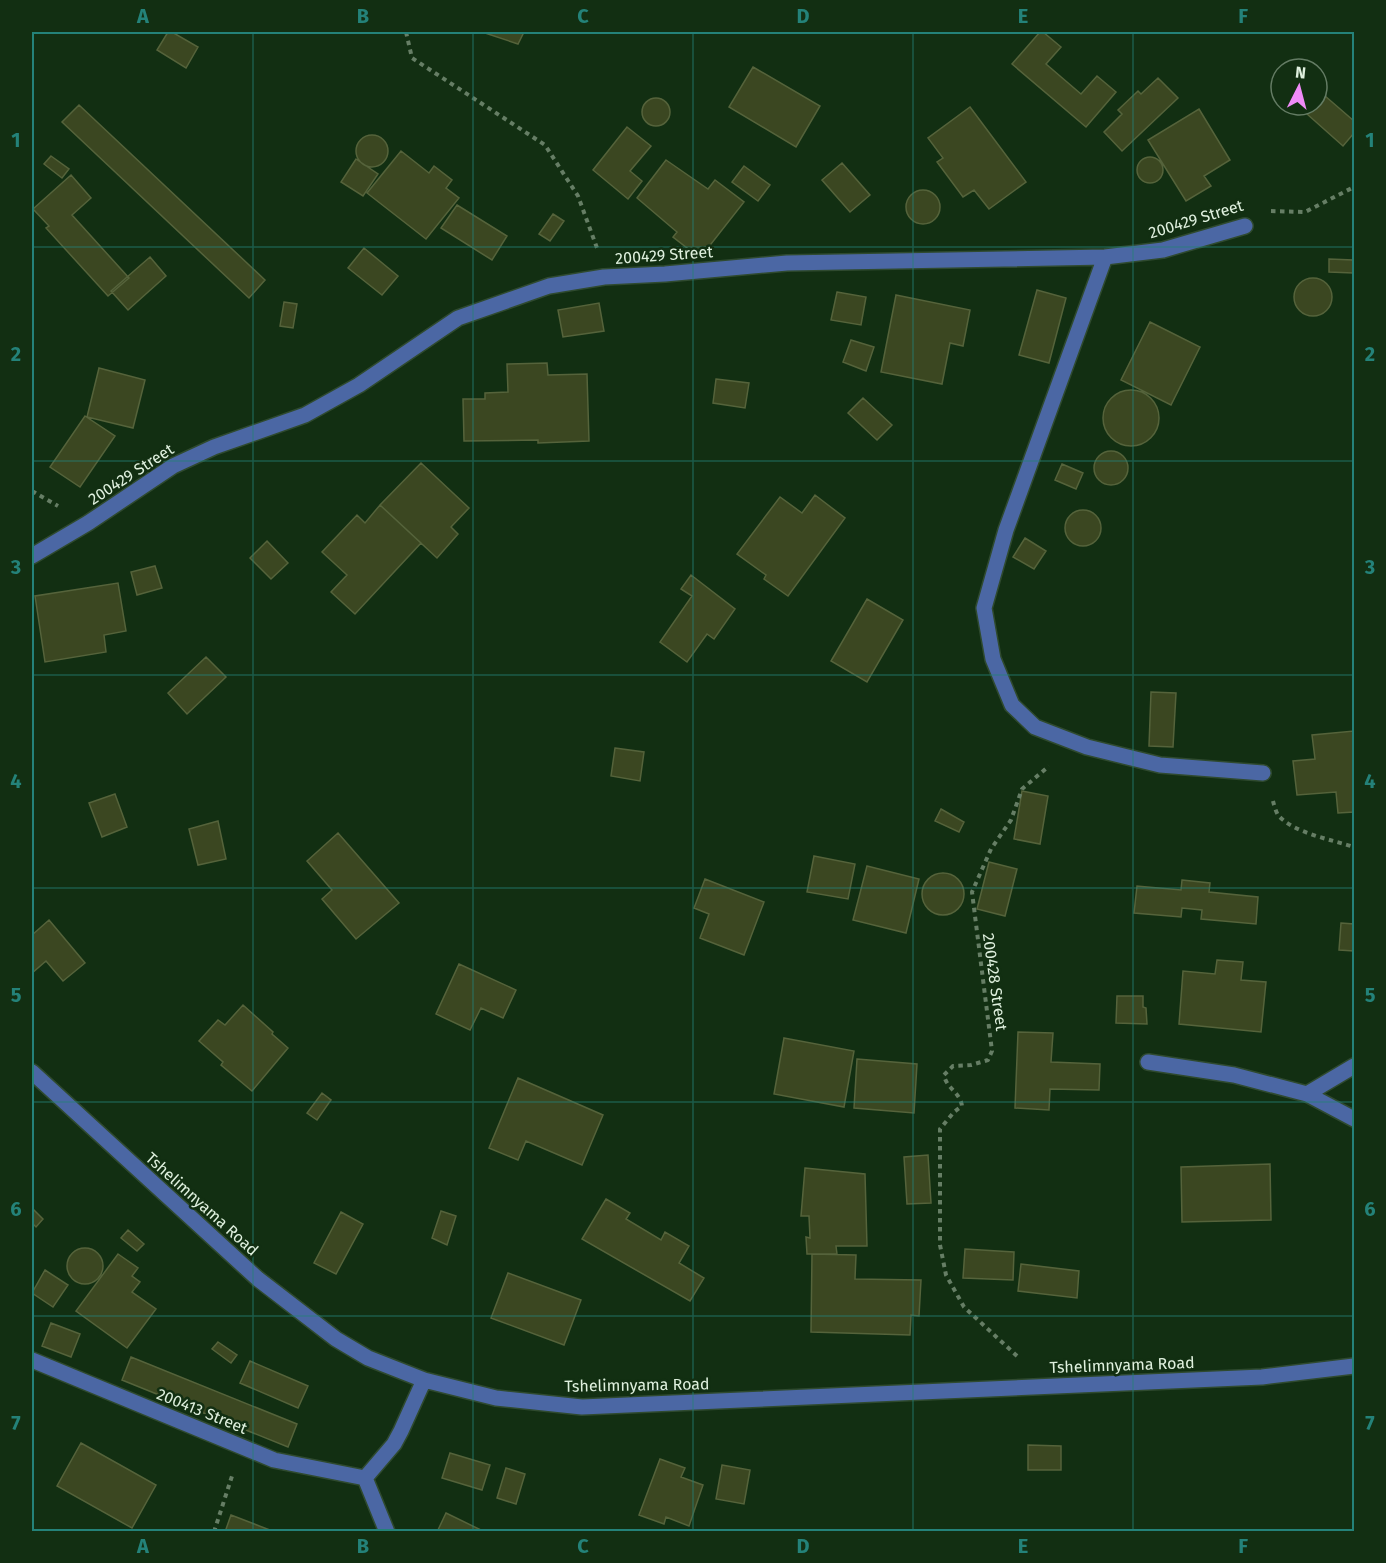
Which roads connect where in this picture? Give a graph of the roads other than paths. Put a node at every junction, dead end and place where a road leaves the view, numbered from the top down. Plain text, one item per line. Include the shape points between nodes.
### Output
1 (1245, 226) road end
2 (1105, 257) junction
3 (32, 556) edge
4 (1263, 773) road end
5 (1148, 1062) dead end
6 (1354, 1066) edge
7 (32, 1072) edge
8 (1307, 1094) junction
9 (1354, 1119) edge
10 (32, 1360) edge
11 (1354, 1366) edge
12 (424, 1380) junction
13 (365, 1479) junction
14 (387, 1532) edge

1 - 2 street, 200429 Street via 1164,250
2 - 3 street, 200429 Street via 787,262 549,286 458,318 359,385 305,415 173,466
2 - 4 street via 1006,530 984,609 993,659 1012,705 1035,727 1087,747 1160,765
5 - 8 street via 1234,1075
6 - 8 street
7 - 12 street, Tshelimnyama Road via 293,1308 368,1358
8 - 9 street
10 - 13 street, 200413 Street via 274,1460
11 - 12 street, Tshelimnyama Road via 1262,1377 582,1407 496,1398
12 - 13 street via 401,1431
13 - 14 street

